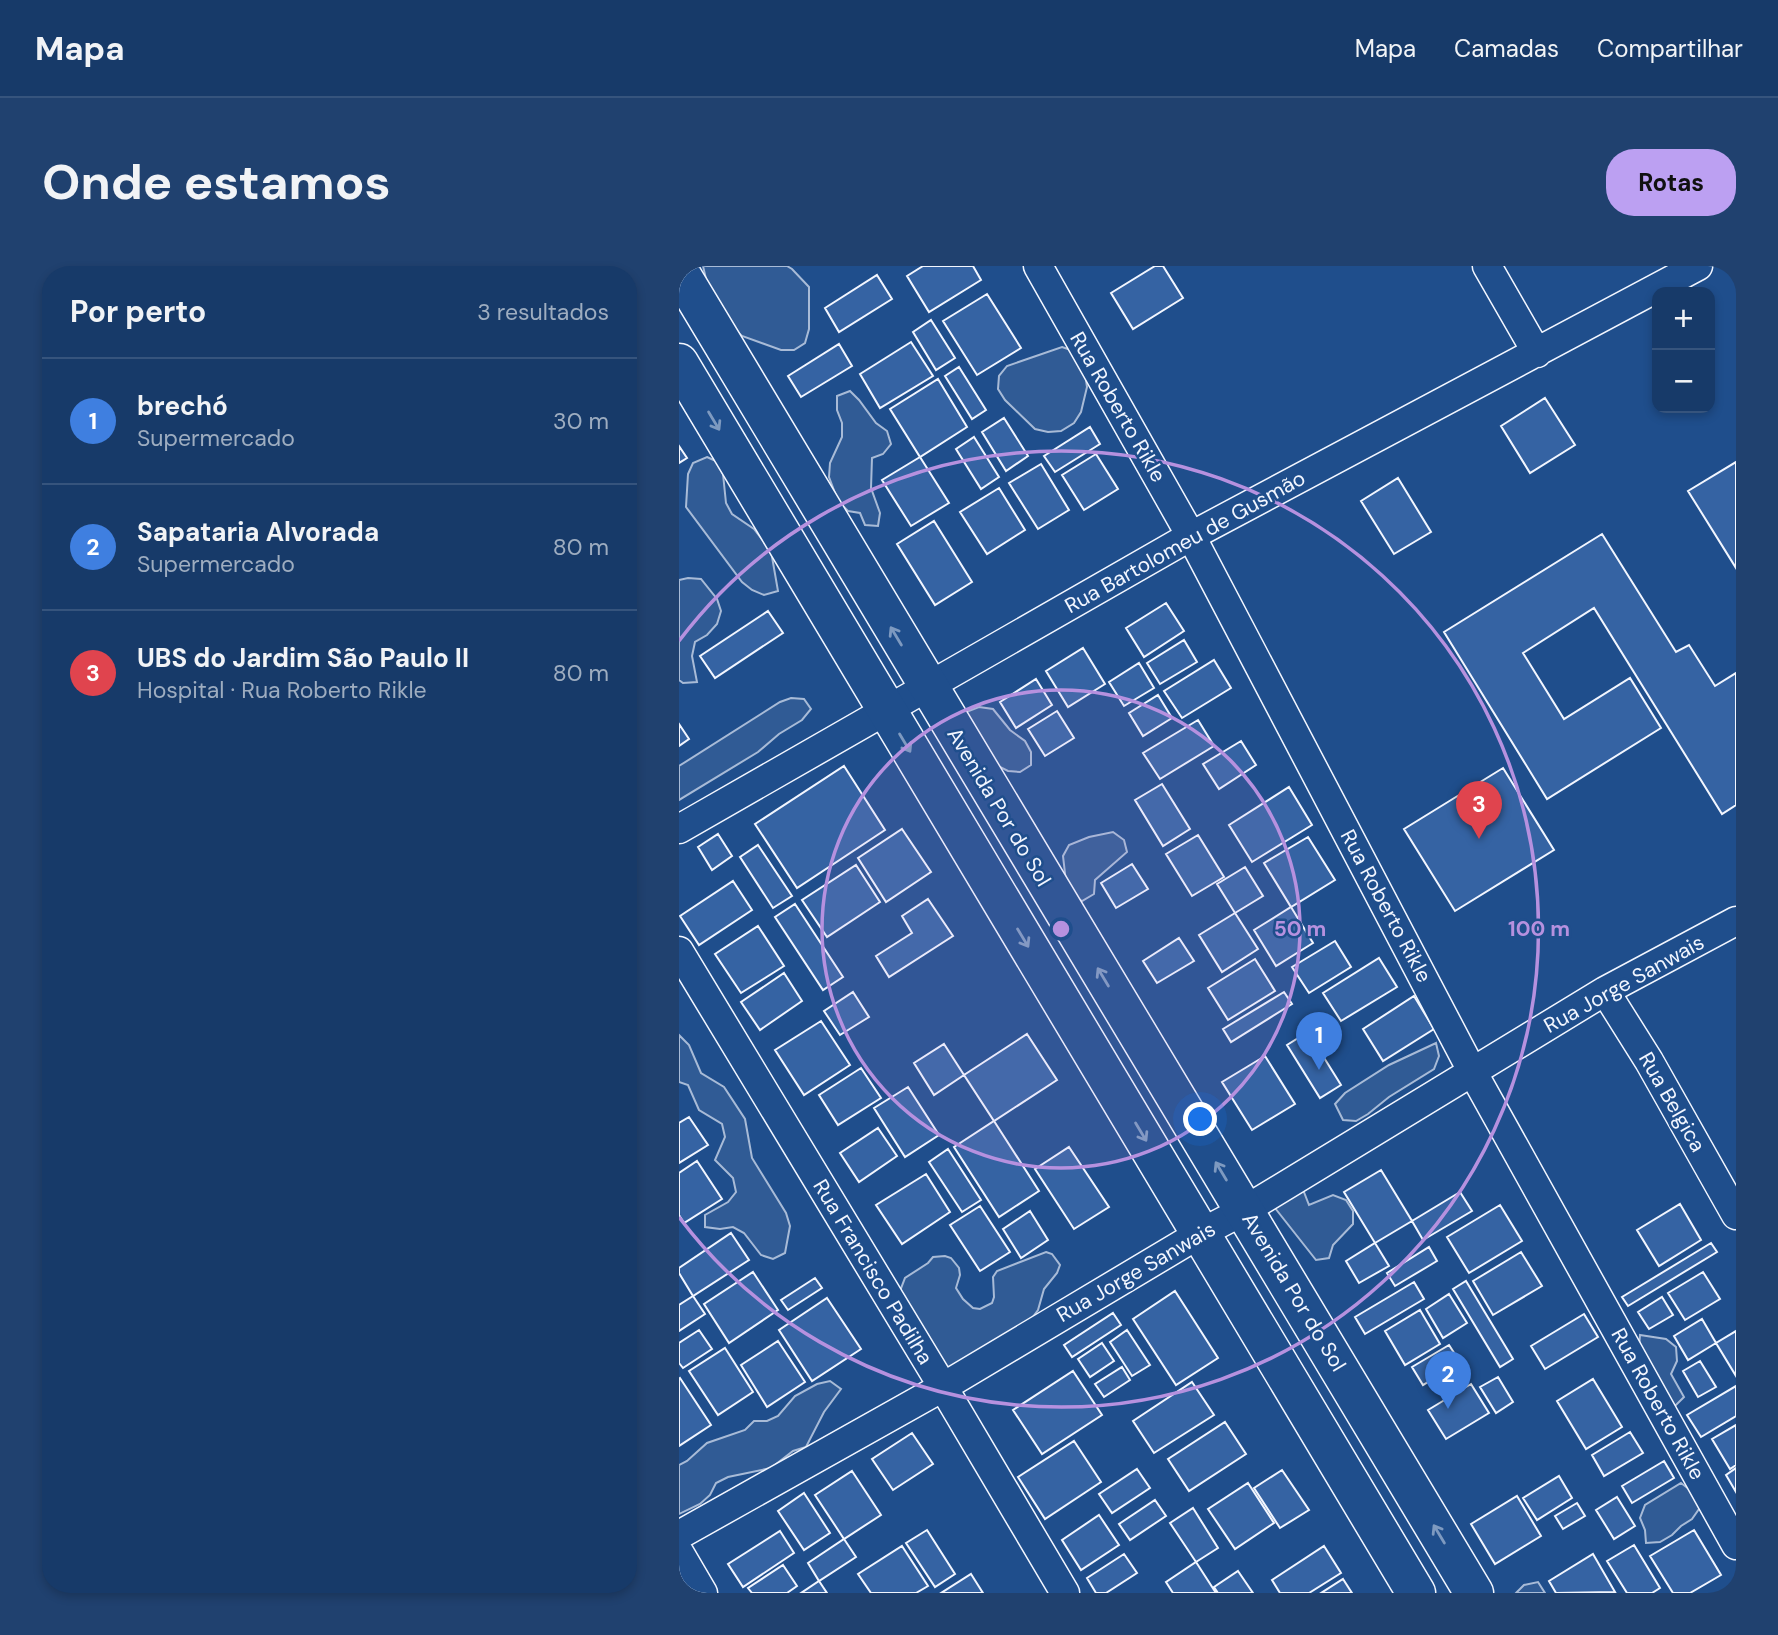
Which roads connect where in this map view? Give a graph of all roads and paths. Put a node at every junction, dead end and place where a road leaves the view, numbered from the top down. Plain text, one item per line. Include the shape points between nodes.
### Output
1 (1038, 266) edge
2 (1487, 266) edge
3 (1698, 266) edge
4 (679, 271) edge
5 (1537, 353) junction
6 (679, 363) edge
7 (1191, 536) junction
8 (926, 687) junction
9 (886, 711) junction
10 (679, 829) edge
11 (1736, 922) edge
12 (679, 951) edge
13 (1605, 991) junction
14 (1472, 1071) junction
15 (1245, 1210) junction
16 (1736, 1215) edge
17 (1201, 1233) junction
18 (943, 1387) junction
19 (679, 1535) edge
20 (1736, 1545) edge
21 (679, 1552) edge
22 (703, 1593) edge
23 (1065, 1593) edge
24 (1416, 1593) edge
25 (1474, 1593) edge

1 - 7 street, Rua Roberto Rikle
2 - 5 street
3 - 5 street, Rua Bartolomeu de Gusmão
8 -> 4 street, Avenida Por do Sol
5 - 7 street, Rua Bartolomeu de Gusmão
6 -> 9 street
7 - 8 street, Rua Bartolomeu de Gusmão
7 - 14 street, Rua Roberto Rikle
8 - 9 street, Rua Bartolomeu de Gusmão
15 -> 8 street, Avenida Por do Sol
9 - 10 street, Rua Bartolomeu de Gusmão
9 -> 17 street
11 - 13 street, Rua Jorge Sanwais
12 - 18 street, Rua Francisco Padilha
13 - 14 street, Rua Jorge Sanwais
13 - 16 street, Rua Belgica
14 - 15 street, Rua Jorge Sanwais
14 - 20 street, Rua Roberto Rikle
15 - 17 street, Rua Jorge Sanwais
25 -> 15 street, Avenida Por do Sol
17 - 18 street, Rua Jorge Sanwais
17 - 24 street
18 - 19 street, Rua Jorge Sanwais
18 - 23 street, Rua Francisco Padilha
21 - 22 street

